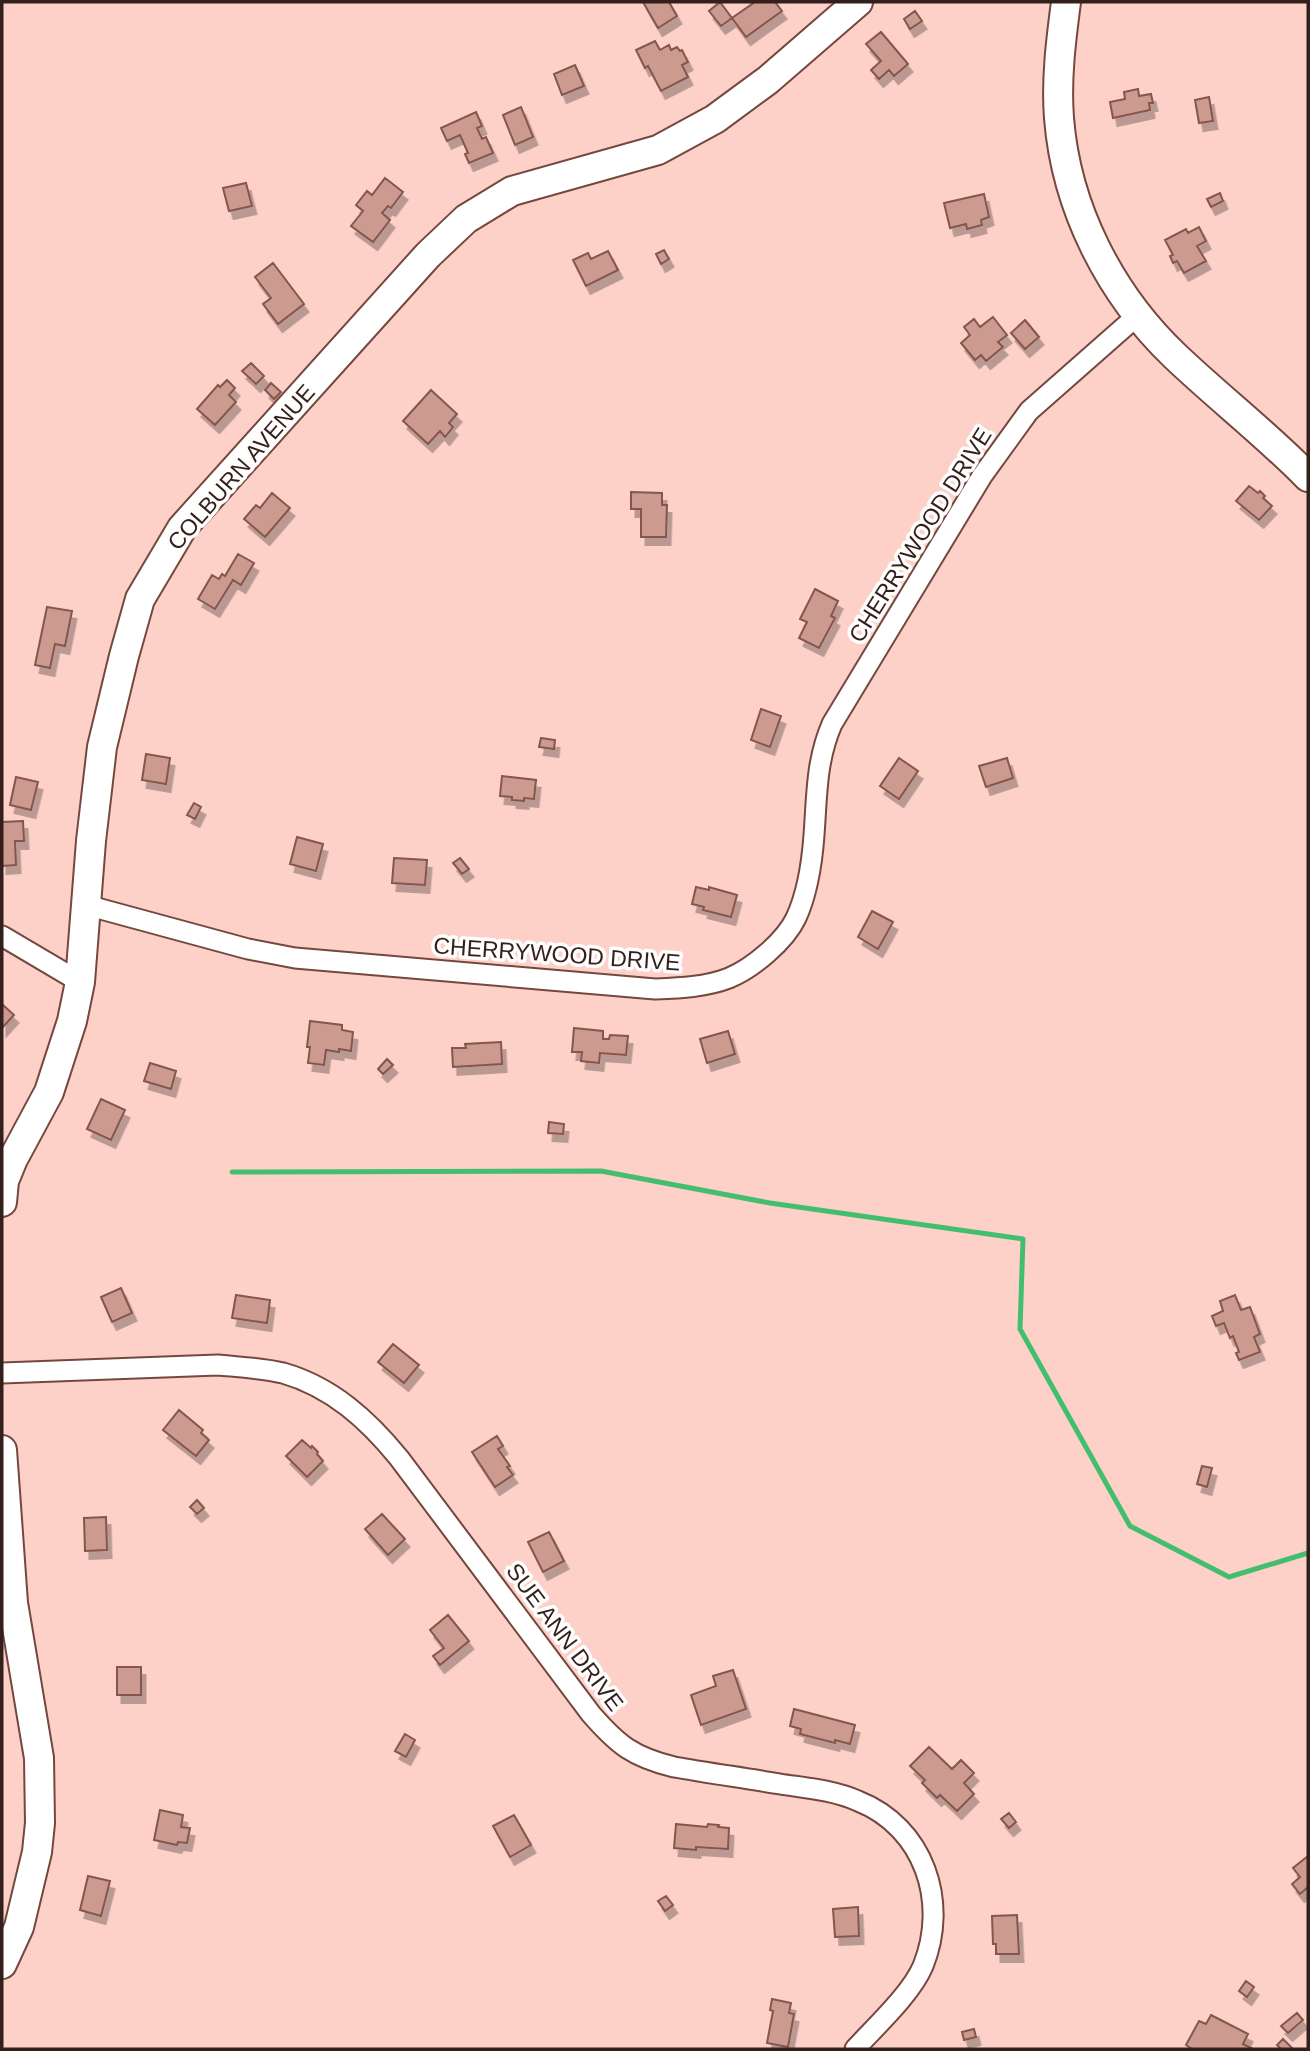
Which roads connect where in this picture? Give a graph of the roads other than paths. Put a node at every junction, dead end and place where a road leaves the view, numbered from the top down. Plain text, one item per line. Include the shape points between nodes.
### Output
1 (858, 2) edge
2 (1066, 2) edge
3 (1138, 315) junction
4 (1308, 477) edge
5 (86, 905) junction
6 (2, 936) edge
7 (80, 982) junction
8 (2, 1202) edge
9 (2, 1373) edge
10 (2, 1450) edge
11 (2, 1964) edge
12 (855, 2049) edge

1 - 5 street, COLBURN AVENUE via 715,119 658,150 513,191 466,219 428,254 182,528 140,598 124,656 102,747
2 - 3 street via 1058,60 1059,119 1069,176 1091,242
3 - 4 street via 1173,354
3 - 5 street, CHERRYWOOD DRIVE via 1029,411 1003,444 832,724 819,768 812,863 802,901 795,920 776,945 746,969 693,987 655,989 343,963 248,949
5 - 7 street, COLBURN AVENUE
6 - 7 street
7 - 8 street, COLBURN AVENUE via 49,1092 13,1158
9 - 12 street, SUE ANN DRIVE via 218,1365 282,1373 309,1382 357,1412 380,1435 591,1714 621,1745 649,1761 674,1767 830,1791 877,1809 894,1822 921,1858 929,1878 930,1944 909,1989
10 - 11 street via 13,1603 39,1758 40,1823 19,1927

